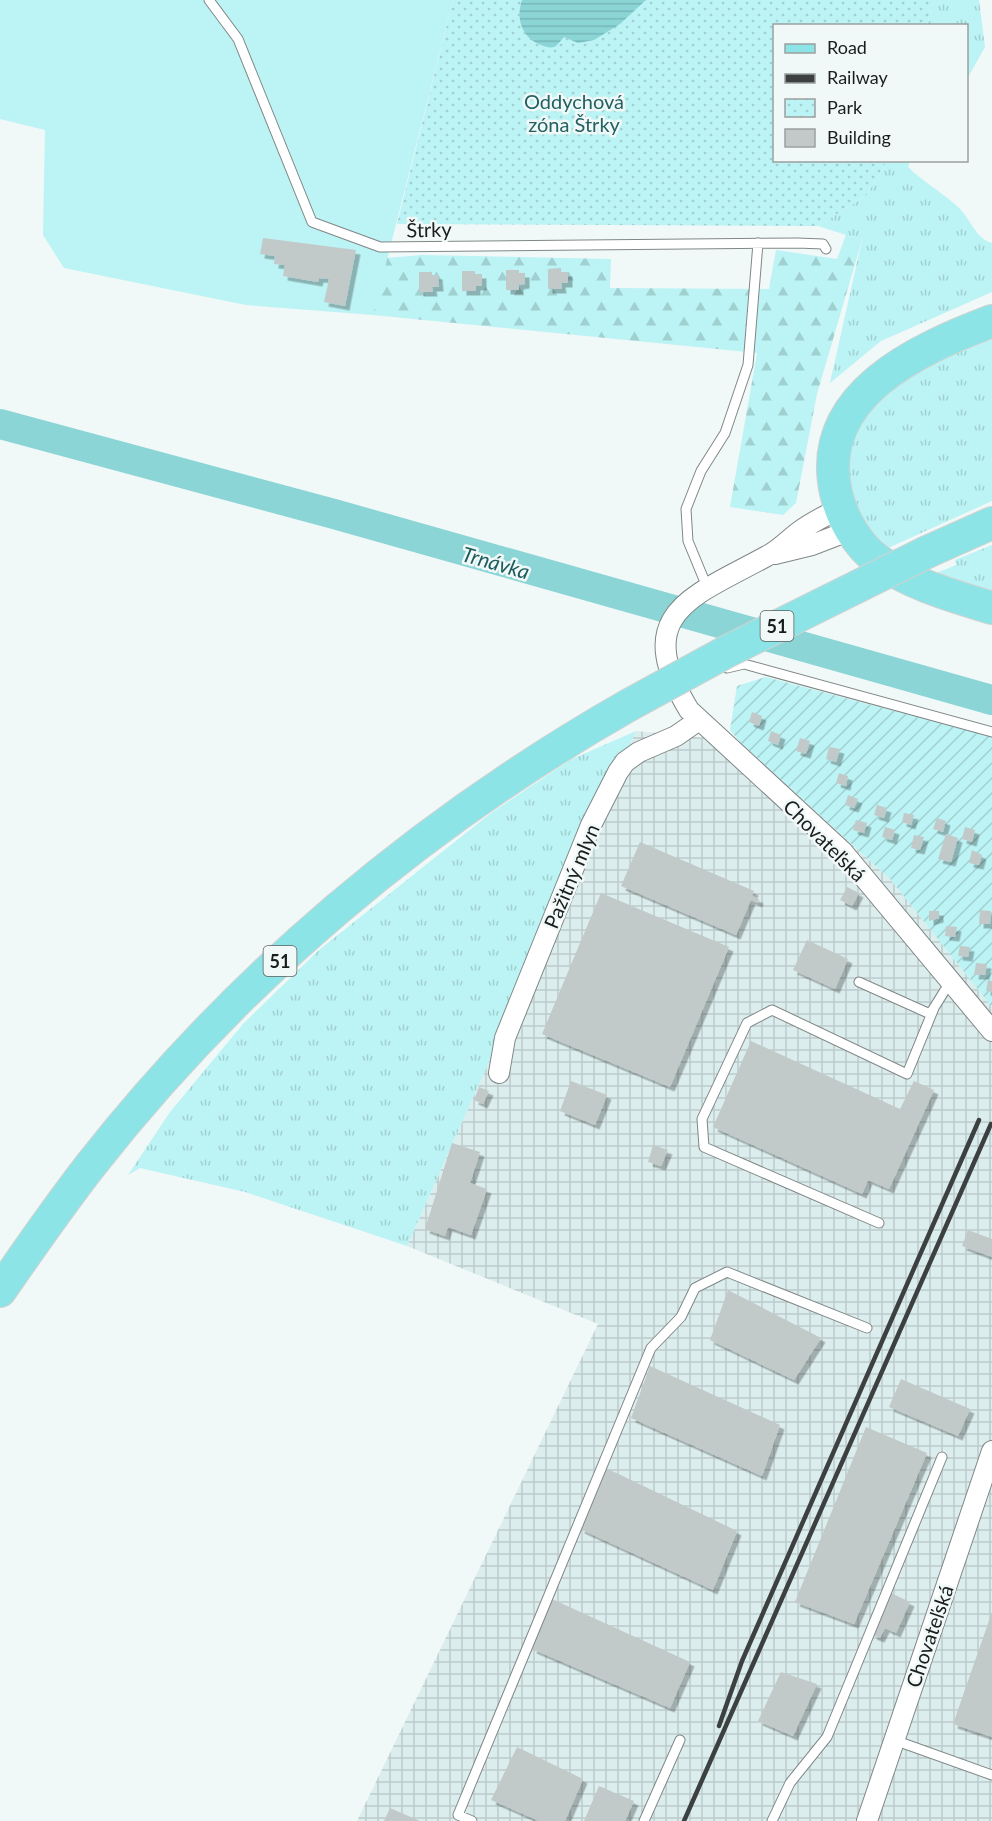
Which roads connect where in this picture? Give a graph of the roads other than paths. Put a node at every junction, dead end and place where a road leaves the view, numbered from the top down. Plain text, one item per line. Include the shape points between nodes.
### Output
1 (209, 0) edge
2 (759, 243) junction
3 (826, 249) dead end
4 (992, 321) edge
5 (845, 519) junction
6 (992, 523) edge
7 (699, 592) junction
8 (992, 608) edge
9 (727, 668) dead end
10 (699, 720) junction
11 (992, 732) edge
12 (859, 982) dead end
13 (950, 982) junction
14 (934, 1008) junction
15 (992, 1031) edge
16 (499, 1073) dead end
17 (879, 1223) dead end
18 (0, 1291) edge
19 (867, 1328) dead end
20 (992, 1451) edge
21 (942, 1457) dead end
22 (680, 1740) dead end
23 (894, 1740) junction
24 (992, 1775) edge
25 (456, 1818) edge
26 (472, 1821) edge
27 (644, 1821) edge
28 (772, 1821) edge
29 (867, 1821) edge

1 - 2 lane, Štrky via 238,39 312,222 380,247
2 - 3 lane, Štrky via 817,243
2 - 7 lane via 748,365 724,433 701,471 686,509
4 - 5 main road via 888,372 851,408 835,451 834,474
5 - 7 street via 802,529 770,555
5 - 8 main road via 864,549 878,561 915,582
6 - 18 main road, 51, bridge via 736,646 517,773 444,824 343,904 244,993 185,1055 91,1165
7 - 10 street, Chovateľská via 673,617 664,650 679,693
9 - 11 lane via 744,664
10 - 13 street, Chovateľská via 842,851
10 - 16 street, Pažitný mlyn via 676,736 639,752 618,772 591,825 505,1038
12 - 14 lane via 928,1013
13 - 14 lane
13 - 15 street, Chovateľská
14 - 17 lane via 907,1074 772,1010 747,1023 702,1119 704,1147
19 - 25 lane via 727,1272 695,1288 681,1317 651,1348
20 - 23 street, Chovateľská
21 - 28 lane via 827,1737 790,1784
22 - 27 lane
23 - 24 lane
23 - 29 street, Chovateľská
25 - 26 lane

